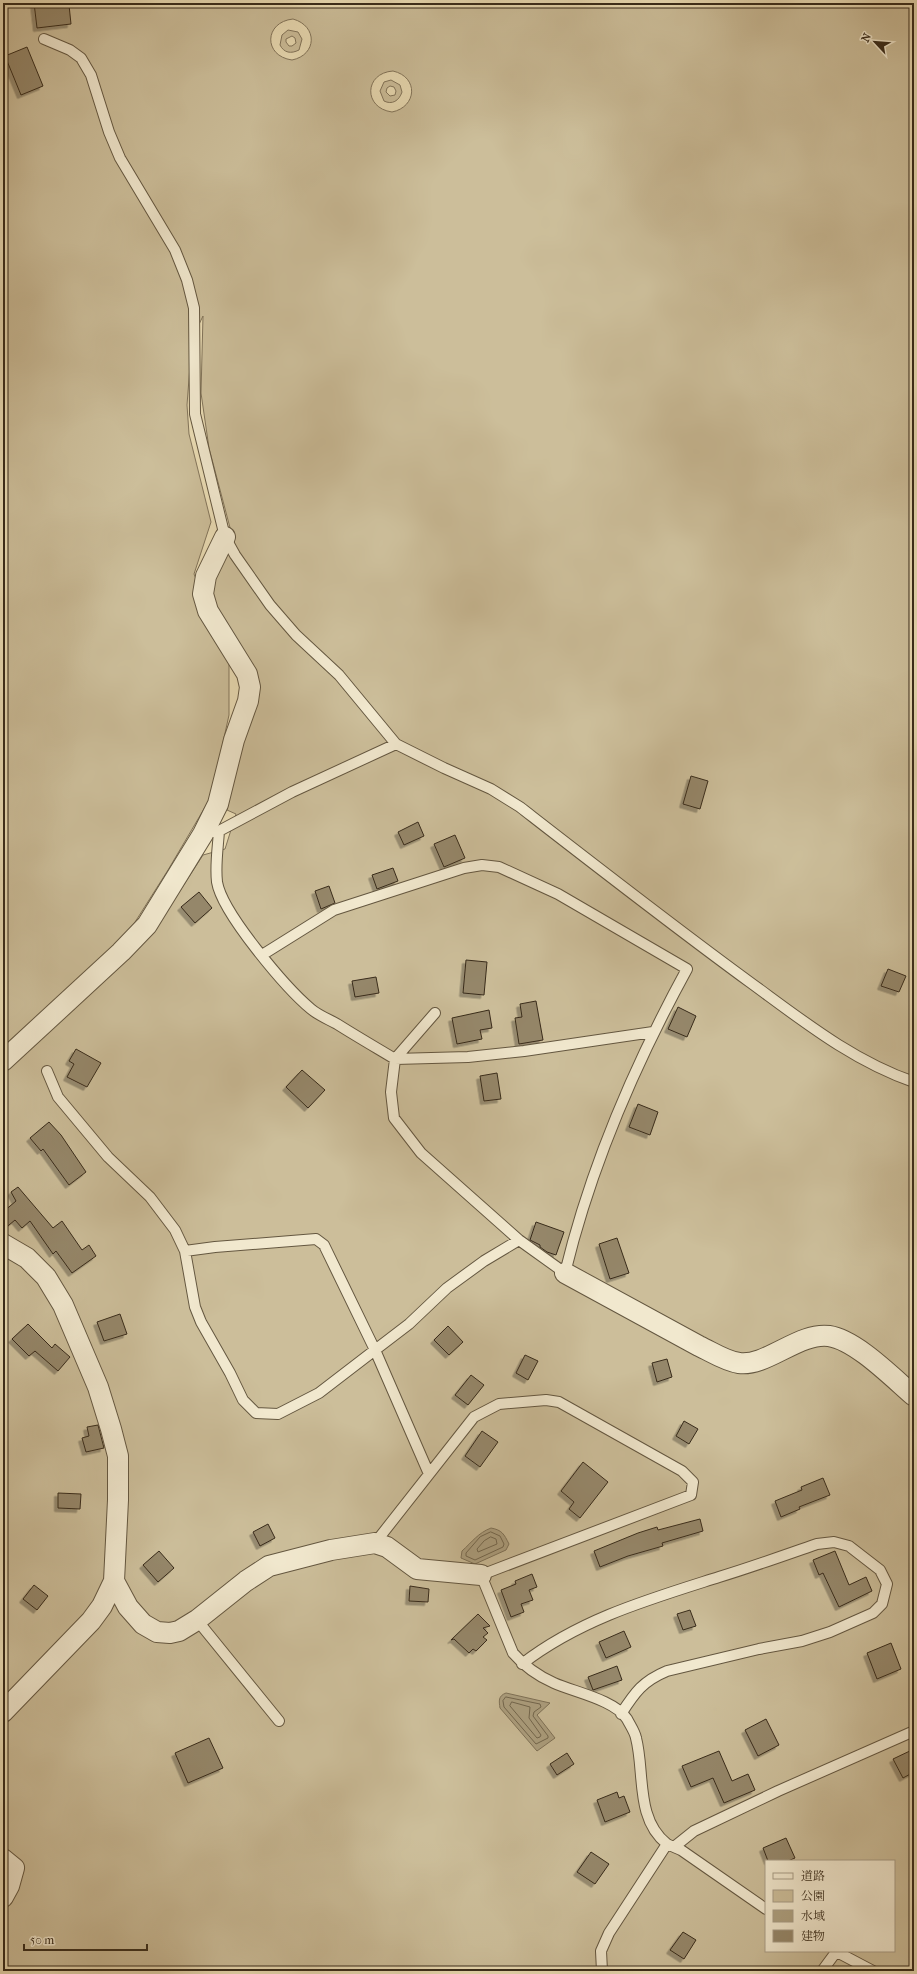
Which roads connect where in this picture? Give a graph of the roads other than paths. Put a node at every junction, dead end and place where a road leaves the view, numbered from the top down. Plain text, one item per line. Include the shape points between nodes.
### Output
1 (44, 39) dead end
2 (225, 537) junction
3 (396, 744) junction
4 (211, 832) junction
5 (262, 955) junction
6 (435, 1013) dead end
7 (653, 1032) junction
8 (395, 1059) junction
9 (3, 1061) edge
10 (47, 1071) dead end
11 (914, 1082) edge
12 (519, 1240) junction
13 (3, 1244) edge
14 (185, 1251) junction
15 (565, 1273) junction
16 (375, 1350) junction
17 (914, 1396) edge
18 (429, 1474) junction
19 (375, 1543) junction
20 (481, 1575) junction
21 (114, 1582) junction
22 (197, 1620) junction
23 (522, 1664) junction
24 (3, 1712) edge
25 (621, 1714) junction
26 (279, 1722) dead end
27 (914, 1731) edge
28 (671, 1845) junction
29 (3, 1859) edge
30 (3, 1897) edge
31 (765, 1908) edge
32 (835, 1952) edge
33 (838, 1952) edge
34 (602, 1971) edge
35 (822, 1971) edge
36 (873, 1971) edge

1 - 2 lane via 82,58 91,75 120,158 176,250 187,280 194,308 195,414
2 - 3 lane via 270,605 296,635 338,675
2 - 4 street via 206,576 203,594 208,611 246,674 250,687
3 - 4 lane
3 - 11 lane via 491,790 520,807 677,930 818,1032 865,1061
4 - 5 lane via 220,893 227,907
4 - 9 street via 147,925
5 - 7 lane via 334,910 464,868 482,865 499,867 558,894 687,969
5 - 8 lane via 287,986 312,1009
6 - 8 lane
7 - 8 lane via 524,1051
7 - 15 lane via 615,1118 576,1225
8 - 12 lane via 391,1092 394,1118 421,1154
10 - 14 lane via 58,1097 108,1158 150,1197 175,1230
12 - 15 lane
12 - 16 lane via 447,1288 409,1324
13 - 21 street via 27,1258 46,1277 63,1304 98,1387 118,1456
14 - 16 lane via 316,1239 324,1245
14 - 16 lane via 195,1307 201,1322 243,1400 256,1413 278,1414 319,1394
15 - 17 street via 700,1346 740,1363 756,1361 804,1339 829,1336 849,1343
16 - 18 lane
18 - 19 lane
18 - 20 lane via 474,1417 499,1404 546,1400 559,1402 682,1471 693,1482 691,1495
19 - 20 street via 387,1547 417,1569
19 - 22 street via 331,1550 269,1566
20 - 23 lane via 513,1653
21 - 22 street via 128,1607 143,1624 157,1632 179,1631
21 - 24 street via 91,1621
22 - 26 lane
23 - 25 lane via 537,1675 602,1701
23 - 25 lane via 551,1643 615,1612 817,1544 834,1542 849,1546 880,1570 886,1584 882,1604 873,1613 802,1641 667,1671 654,1677 635,1692
25 - 28 lane via 626,1717 636,1737 648,1816 657,1831
27 - 28 lane via 778,1791 694,1831
28 - 31 lane
28 - 34 lane via 609,1933 601,1951
29 - 30 street via 14,1868
32 - 35 lane
33 - 36 lane

